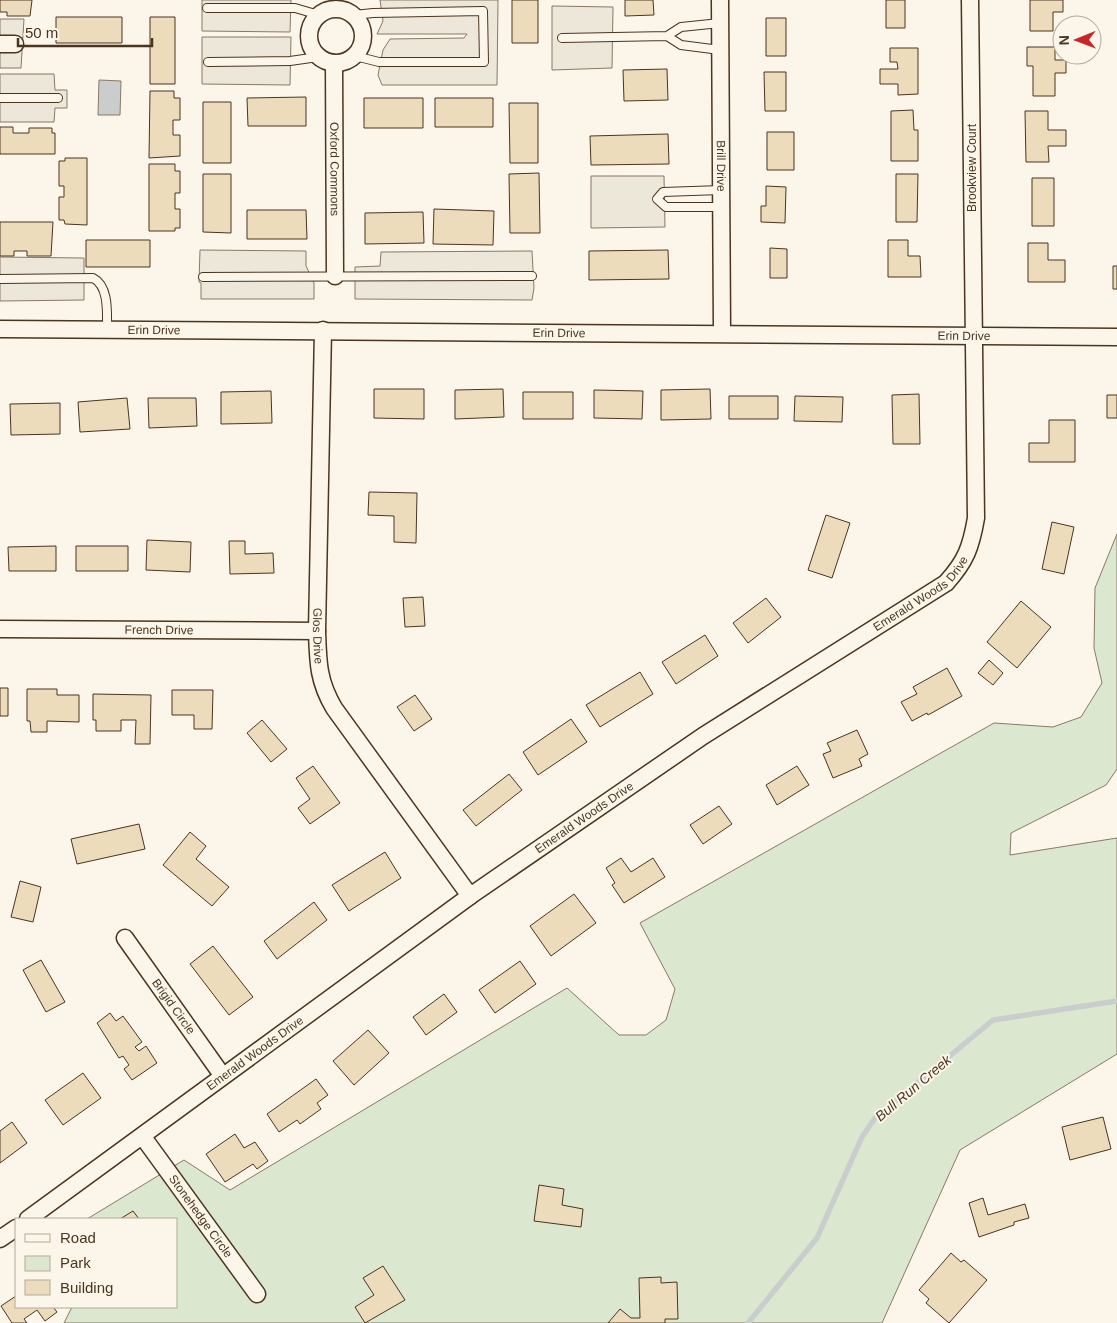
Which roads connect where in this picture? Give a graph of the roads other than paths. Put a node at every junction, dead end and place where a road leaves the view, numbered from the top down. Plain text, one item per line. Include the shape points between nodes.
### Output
1 (720, 0) edge
2 (970, 0) edge
3 (334, 4) edge
4 (207, 8) dead end
5 (354, 15) junction
6 (319, 16) junction
7 (720, 23) junction
8 (667, 36) junction
9 (562, 38) dead end
10 (720, 50) junction
11 (355, 56) junction
12 (318, 57) junction
13 (208, 62) dead end
14 (334, 63) junction
15 (0, 98) edge
16 (58, 98) dead end
17 (721, 199) junction
18 (203, 276) dead end
19 (335, 276) junction
20 (532, 276) dead end
21 (0, 279) edge
22 (0, 329) edge
23 (107, 329) junction
24 (323, 330) junction
25 (722, 332) junction
26 (974, 337) junction
27 (1117, 337) edge
28 (0, 629) edge
29 (317, 631) junction
30 (470, 896) junction
31 (125, 938) dead end
32 (222, 1075) junction
33 (143, 1137) junction
34 (29, 1218) edge
35 (15, 1229) edge
36 (0, 1239) edge
37 (257, 1294) dead end

1 - 7 street, Brill Drive
2 - 26 street, Brookview Court
3 - 5 street
3 - 6 street
4 - 6 lane via 295,8
5 - 11 street via 364,32 361,49
5 - 11 lane via 483,11 484,62 380,62
6 - 12 street via 310,30 309,40
7 - 8 lane via 681,27
7 - 10 street, Brill Drive
8 - 9 lane
8 - 10 lane via 681,44
10 - 17 street, Brill Drive
11 - 14 street via 347,62
12 - 13 lane via 290,62
12 - 14 street
14 - 19 street, Oxford Commons
15 - 16 lane
17 - 17 lane via 663,192 657,199 666,207
17 - 25 street, Brill Drive
18 - 19 lane
19 - 20 lane
21 - 23 lane via 93,278 104,290
22 - 23 street, Erin Drive
23 - 24 street, Erin Drive
24 - 25 street, Erin Drive
24 - 29 street, Glos Drive
25 - 26 street, Erin Drive
26 - 27 street, Erin Drive
26 - 30 street, Emerald Woods Drive via 976,518 971,546 946,582 703,736
28 - 29 street, French Drive
29 - 30 street, Glos Drive via 319,671 324,691
30 - 32 street, Emerald Woods Drive
31 - 32 street, Brigid Circle
32 - 33 street, Emerald Woods Drive
33 - 34 street, Emerald Woods Drive
33 - 37 street, Stonehedge Circle
35 - 36 street

